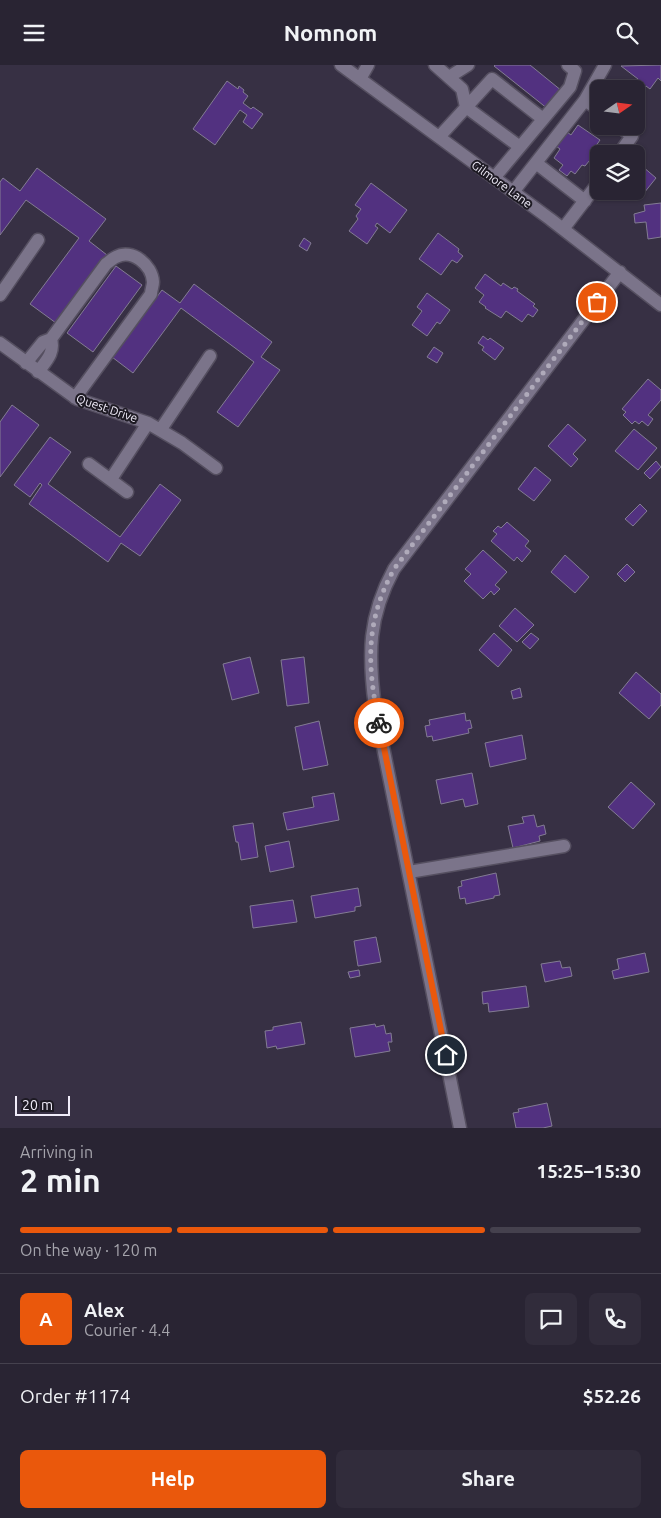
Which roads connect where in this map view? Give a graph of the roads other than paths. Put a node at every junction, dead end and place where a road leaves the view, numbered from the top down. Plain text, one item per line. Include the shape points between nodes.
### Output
1 (341, 65) edge
2 (368, 65) edge
3 (435, 65) edge
4 (468, 65) edge
5 (568, 65) edge
6 (605, 65) edge
7 (449, 77) junction
8 (360, 79) junction
9 (585, 99) junction
10 (590, 103) edge
11 (466, 107) junction
12 (543, 119) junction
13 (631, 135) edge
14 (439, 137) junction
15 (626, 145) edge
16 (520, 147) junction
17 (536, 163) junction
18 (494, 178) junction
19 (513, 192) junction
20 (590, 194) edge
21 (585, 201) junction
22 (563, 229) junction
23 (38, 240) dead end
24 (620, 272) junction
25 (0, 295) edge
26 (661, 305) edge
27 (51, 339) junction
28 (2, 350) edge
29 (210, 356) dead end
30 (26, 363) junction
31 (38, 372) junction
32 (75, 398) junction
33 (148, 423) junction
34 (161, 429) junction
35 (89, 464) dead end
36 (216, 468) dead end
37 (111, 479) junction
38 (127, 491) dead end
39 (564, 846) dead end
40 (409, 872) junction
41 (460, 1128) edge

1 - 8 street, Gilmore Lane
2 - 8 street
3 - 7 street
4 - 7 street
5 - 12 street via 575,71 570,87
6 - 9 street
7 - 11 street via 462,89
8 - 14 street, Gilmore Lane
9 - 10 street
9 - 17 street
11 - 12 street via 492,79
11 - 14 street
11 - 16 street
12 - 16 street
13 - 15 street
14 - 18 street, Gilmore Lane
16 - 18 street
17 - 19 street
17 - 21 street
18 - 19 street, Gilmore Lane
19 - 22 street, Gilmore Lane
20 - 21 street
21 - 22 street
22 - 24 street, Gilmore Lane
23 - 25 street
24 - 26 street, Gilmore Lane
24 - 40 street via 394,569 379,601 371,639 372,681
27 - 30 street via 43,342
27 - 31 street via 52,354
27 - 32 street via 106,264 126,253 144,263 153,282 150,294
28 - 30 street, Quest Drive
29 - 34 street
30 - 31 street, Quest Drive
31 - 32 street, Quest Drive
32 - 33 street, Quest Drive
33 - 34 street, Quest Drive
33 - 37 street
34 - 36 street, Quest Drive
35 - 37 street
37 - 38 street
39 - 40 street
40 - 41 street

